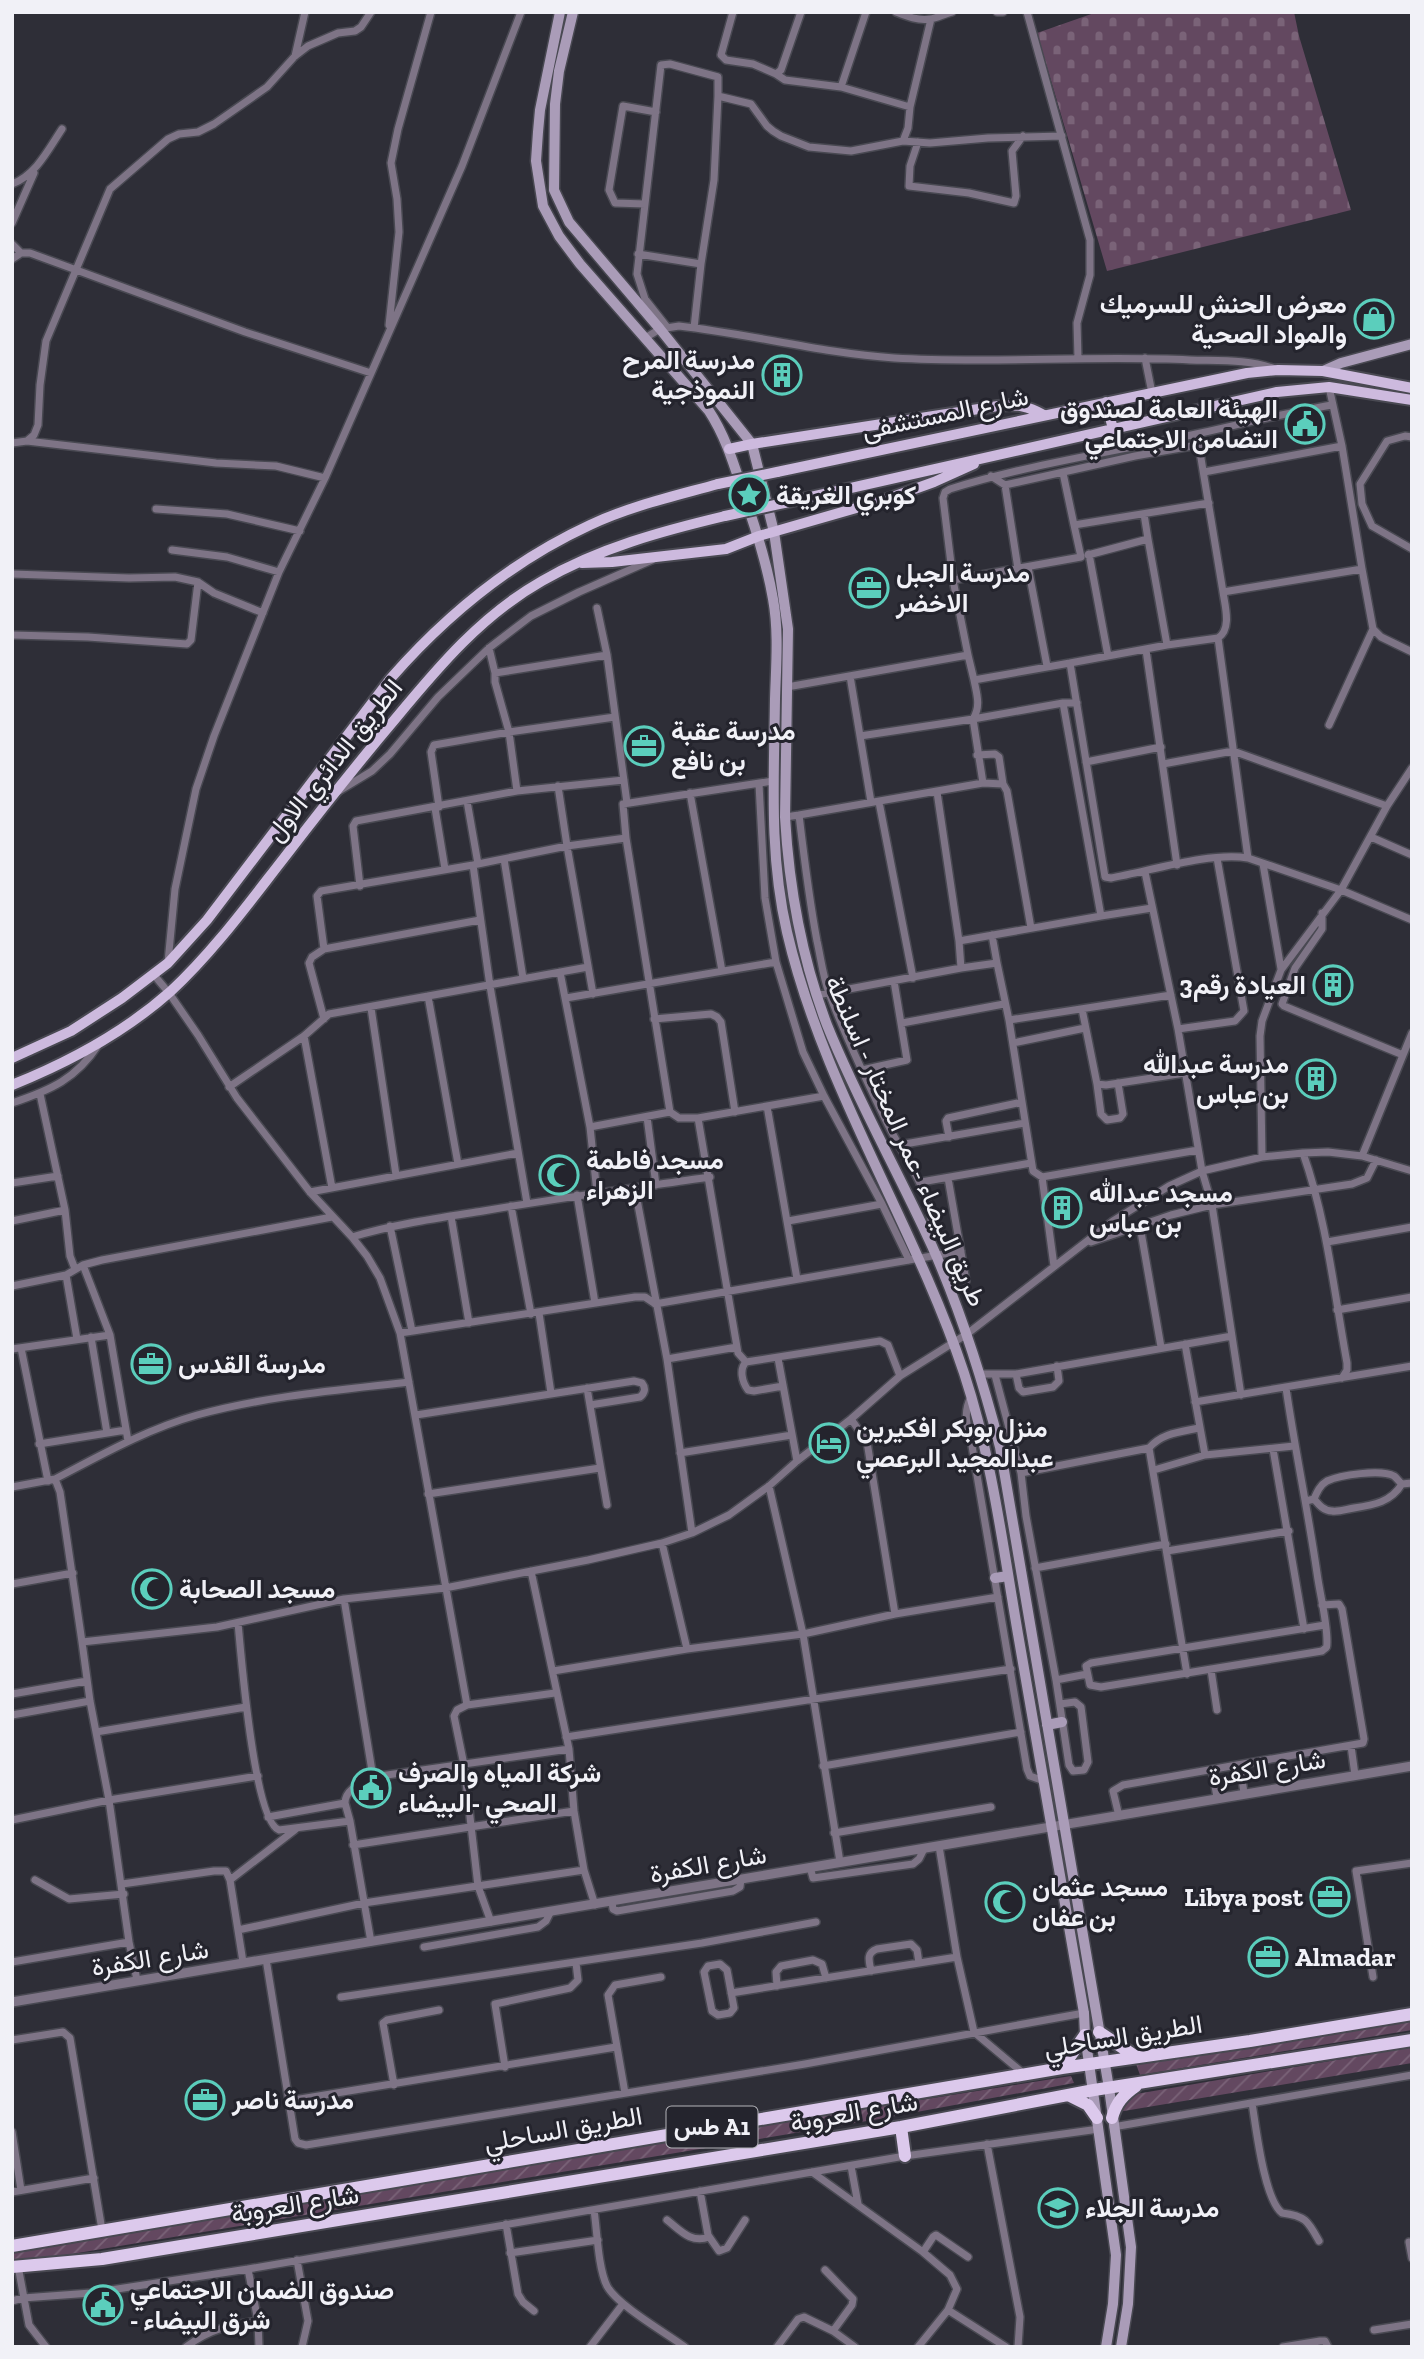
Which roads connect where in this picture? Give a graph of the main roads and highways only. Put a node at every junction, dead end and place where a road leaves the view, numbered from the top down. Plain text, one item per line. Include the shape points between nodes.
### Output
1 (560, 12) edge
2 (573, 12) edge
3 (1412, 344) edge
4 (1324, 371) junction
5 (1411, 387) edge
6 (1389, 396) junction
7 (1412, 400) edge
8 (1107, 402) junction
9 (1044, 415) junction
10 (1113, 429) junction
11 (752, 444) junction
12 (729, 449) junction
13 (995, 454) junction
14 (718, 484) joint
15 (725, 516) joint
16 (774, 532) junction
17 (759, 536) junction
18 (579, 563) junction
19 (773, 794) junction
20 (786, 794) junction
21 (12, 1058) edge
22 (12, 1085) edge
23 (1008, 1576) junction
24 (995, 1578) road end
25 (1062, 1722) road end
26 (1047, 1725) junction
27 (1412, 2014) edge
28 (1099, 2032) junction
29 (1085, 2035) junction
30 (1412, 2040) edge
31 (1135, 2056) junction
32 (1097, 2062) junction
33 (1062, 2068) junction
34 (1140, 2083) junction
35 (1109, 2088) junction
36 (1094, 2090) junction
37 (1066, 2095) junction
38 (1098, 2123) junction
39 (1112, 2123) junction
40 (901, 2127) junction
41 (905, 2156) road end
42 (12, 2246) edge
43 (15, 2266) edge
44 (1106, 2347) edge
45 (1121, 2347) edge

1 - 12 main road, طريق البيضاء -عمر المختار - اسلنطة via 538,132 536,161 543,206 559,236 709,411
2 - 11 main road, طريق البيضاء -عمر المختار - اسلنطة via 555,104 554,190 569,222 664,328
3 - 4 main road
4 - 5 main road, شارع المستشفى
4 - 8 main road, شارع المستشفى via 1247,373
5 - 6 main road
6 - 7 main road, شارع المستشفى
6 - 10 main road, شارع المستشفى via 1329,387 1277,392
8 - 9 main road, شارع المستشفى
8 - 10 main road
9 - 11 main road via 1016,404 998,405
9 - 14 main road, شارع المستشفى, bridge
10 - 13 main road, شارع المستشفى
11 - 12 main road
11 - 16 main road, طريق البيضاء -عمر المختار - اسلنطة
12 - 17 main road, طريق البيضاء -عمر المختار - اسلنطة
13 - 15 main road, شارع المستشفى, bridge
13 - 16 main road via 934,482
14 - 21 main road, الطريق الدائري الاول via 592,524 509,569 456,610 391,678 207,920 168,963 71,1031
15 - 18 main road, الطريق الدائري الاول via 648,536
16 - 17 main road
16 - 20 main road, طريق البيضاء -عمر المختار - اسلنطة via 788,629
17 - 18 main road via 726,549
17 - 19 main road, طريق البيضاء -عمر المختار - اسلنطة via 777,638
18 - 22 main road, الطريق الدائري الاول via 541,581 473,631 169,993 99,1043
19 - 20 main road
19 - 23 main road, طريق البيضاء -عمر المختار - اسلنطة via 776,866 798,973 834,1073 963,1370 990,1469
20 - 26 main road, طريق البيضاء -عمر المختار - اسلنطة via 798,922 817,995 848,1073 931,1243 981,1374 1000,1447
23 - 24 main road
23 - 29 main road, طريق البيضاء -عمر المختار - اسلنطة
25 - 26 main road
26 - 28 main road, طريق البيضاء -عمر المختار - اسلنطة
27 - 31 highway, الطريق الساحلي / طس A1
28 - 31 highway
28 - 32 main road, طريق البيضاء -عمر المختار - اسلنطة
29 - 32 main road, طريق البيضاء -عمر المختار - اسلنطة
29 - 33 highway
30 - 34 highway, شارع العروبة / طس A1
31 - 32 highway, الطريق الساحلي / طس A1
32 - 33 highway, الطريق الساحلي / طس A1
32 - 35 main road, طريق البيضاء -عمر المختار - اسلنطة
32 - 36 main road, طريق البيضاء -عمر المختار - اسلنطة
33 - 42 highway, الطريق الساحلي / طس A1
34 - 35 highway, شارع العروبة / طس A1
34 - 39 highway via 1118,2102
35 - 36 highway, شارع العروبة / طس A1
35 - 39 main road, طريق البيضاء -عمر المختار - اسلنطة
36 - 37 highway, شارع العروبة / طس A1
36 - 38 main road, طريق البيضاء -عمر المختار - اسلنطة
37 - 38 highway via 1081,2100
37 - 40 highway, شارع العروبة / طس A1
38 - 44 main road, طريق البيضاء -عمر المختار - اسلنطة via 1116,2255
39 - 45 main road, طريق البيضاء -عمر المختار - اسلنطة via 1131,2247 1132,2273
40 - 41 highway
40 - 43 highway, شارع العروبة / طس A1 via 103,2259

